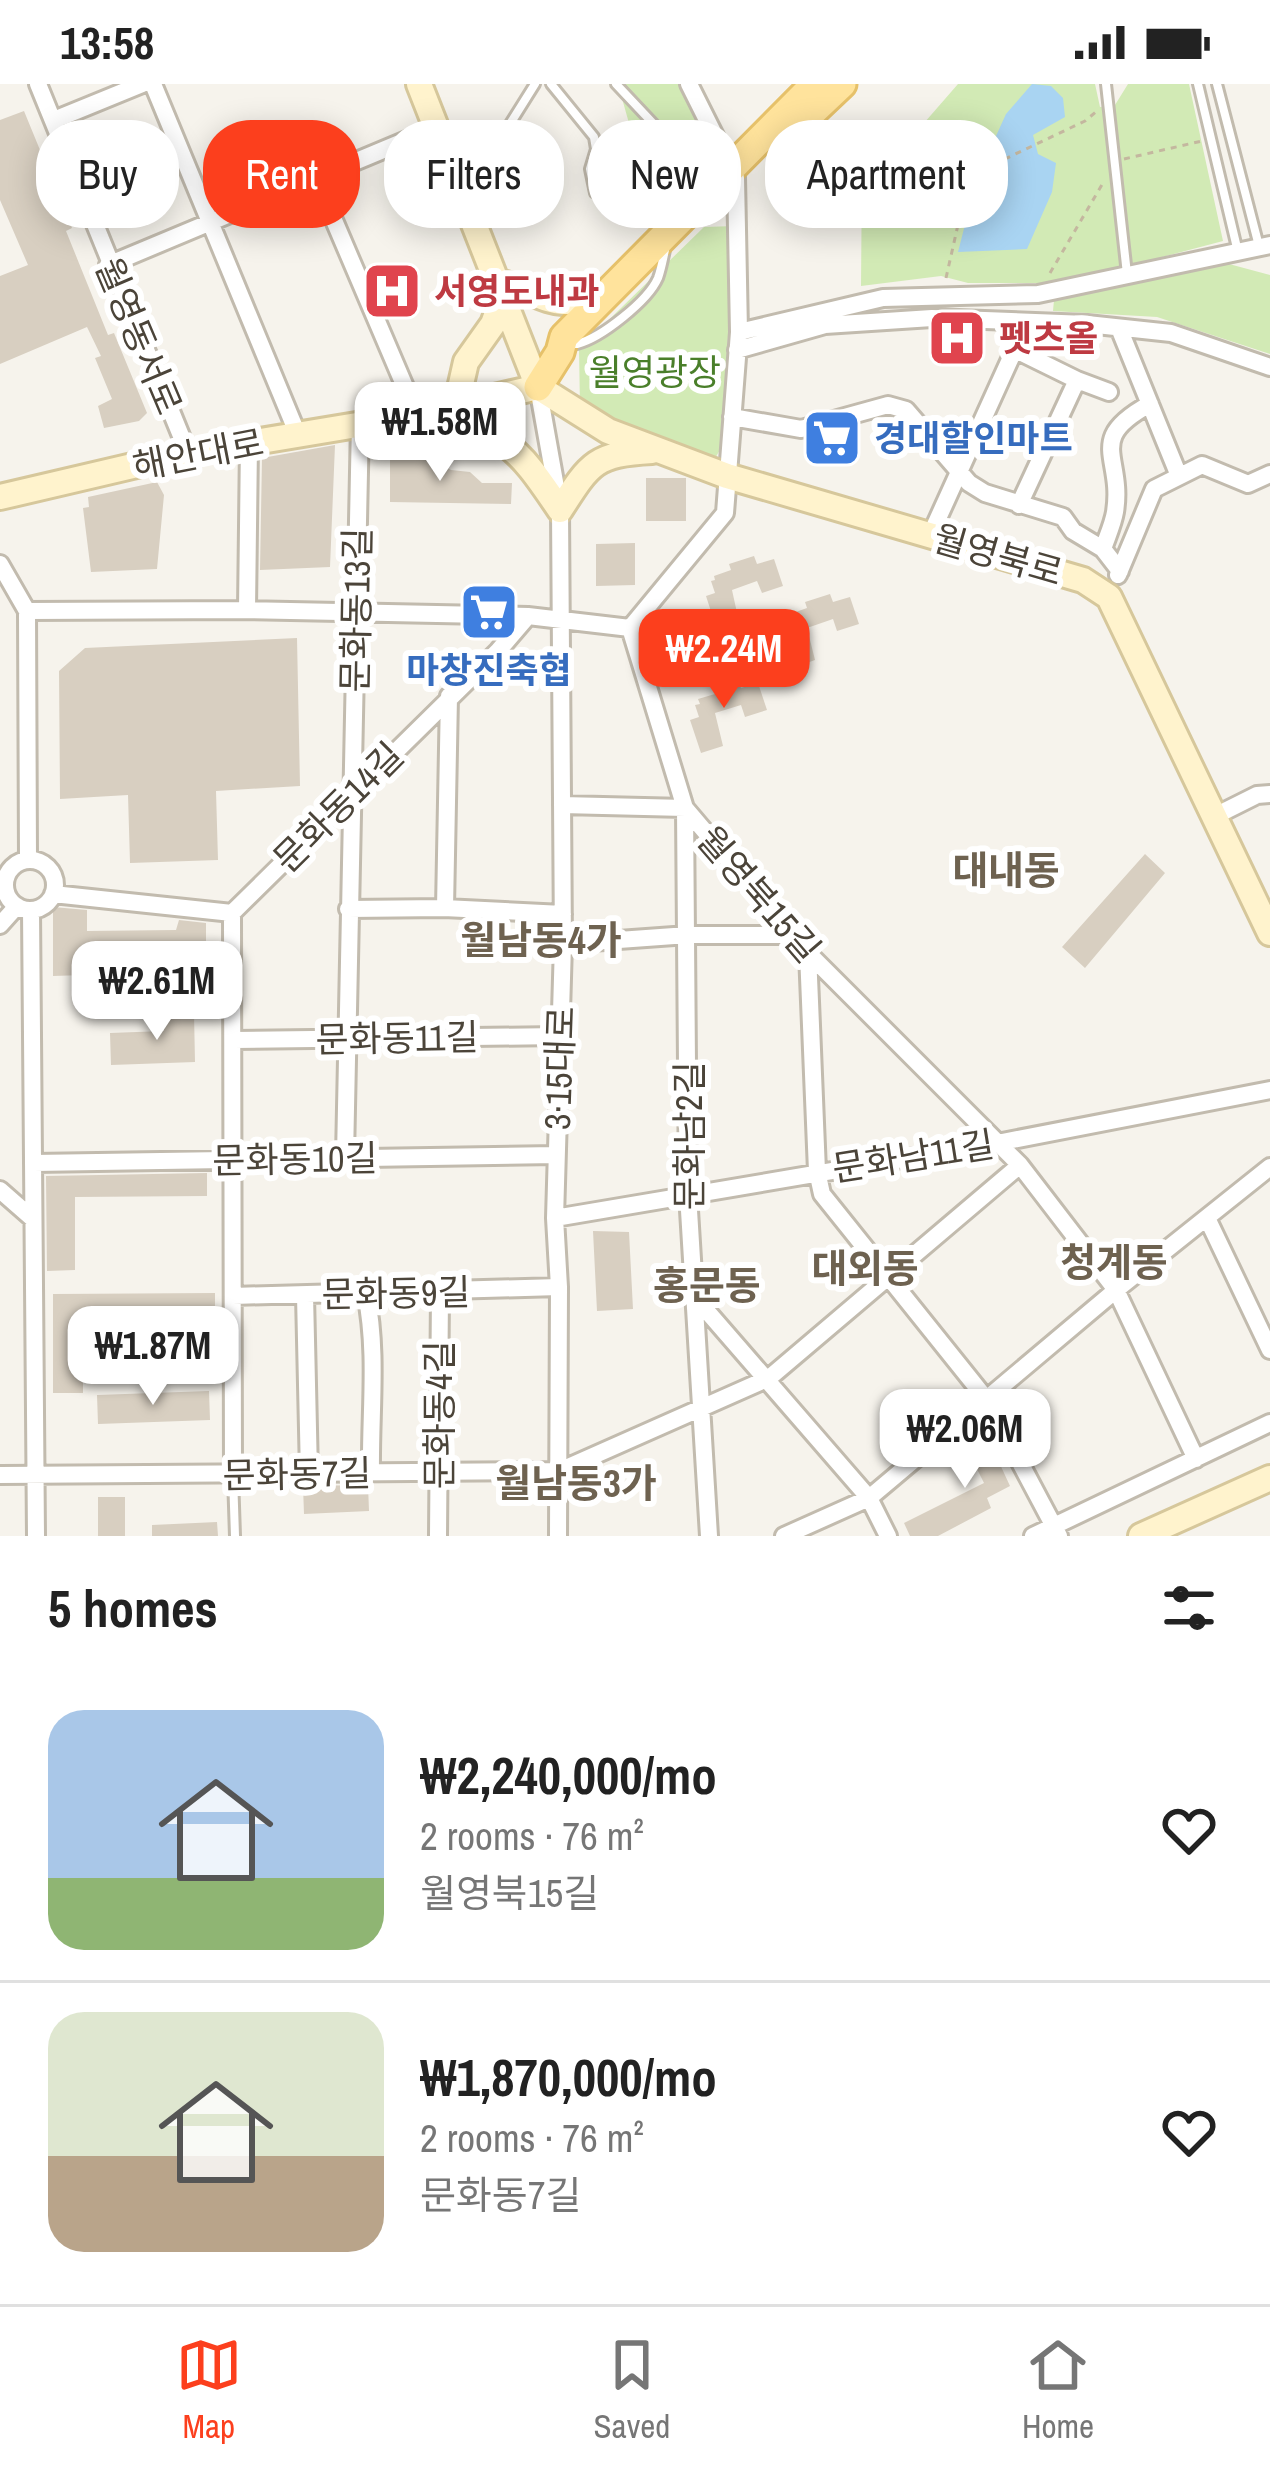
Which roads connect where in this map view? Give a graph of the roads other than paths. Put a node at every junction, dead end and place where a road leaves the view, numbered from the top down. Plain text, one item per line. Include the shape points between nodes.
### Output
1 (38, 84) edge
2 (142, 84) edge
3 (153, 84) edge
4 (419, 84) edge
5 (535, 84) edge
6 (551, 84) edge
7 (616, 84) edge
8 (689, 84) edge
9 (815, 84) edge
10 (842, 84) edge
11 (1106, 84) edge
12 (1119, 84) edge
13 (1198, 84) edge
14 (1217, 84) edge
15 (1109, 101) junction
16 (54, 120) joint
17 (435, 120) edge
18 (512, 120) edge
19 (650, 120) edge
20 (707, 120) edge
21 (588, 129) edge
22 (1231, 135) junction
23 (1210, 140) junction
24 (741, 164) edge
25 (741, 166) edge
26 (203, 203) edge
27 (203, 225) edge
28 (94, 228) edge
29 (213, 228) edge
30 (337, 228) edge
31 (477, 228) edge
32 (670, 228) edge
33 (684, 228) edge
34 (735, 228) edge
35 (1267, 250) edge
36 (1238, 252) junction
37 (108, 265) junction
38 (1127, 275) junction
39 (501, 290) junction
40 (606, 293) junction
41 (1027, 322) junction
42 (1120, 328) junction
43 (738, 341) junction
44 (569, 348) junction
45 (1016, 350) junction
46 (1270, 367) edge
47 (1077, 380) junction
48 (538, 387) junction
49 (1109, 392) dead end
50 (1150, 404) junction
51 (456, 406) junction
52 (417, 415) junction
53 (732, 417) junction
54 (388, 419) junction
55 (360, 423) junction
56 (298, 435) junction
57 (249, 443) junction
58 (661, 451) junction
59 (188, 453) junction
60 (960, 473) junction
61 (1270, 474) edge
62 (727, 476) junction
63 (1179, 476) junction
64 (0, 497) edge
65 (1019, 505) junction
66 (560, 510) junction
67 (930, 536) junction
68 (1103, 549) junction
69 (0, 564) edge
70 (1120, 571) junction
71 (1109, 597) junction
72 (247, 610) junction
73 (27, 611) junction
74 (356, 612) junction
75 (528, 616) junction
76 (558, 622) junction
77 (630, 628) junction
78 (449, 696) junction
79 (352, 793) junction
80 (1270, 794) edge
81 (562, 806) junction
82 (685, 808) junction
83 (1215, 816) junction
84 (28, 860) junction
85 (5, 865) edge
86 (53, 894) junction
87 (24, 908) junction
88 (444, 908) junction
89 (348, 909) junction
90 (232, 913) junction
91 (562, 914) junction
92 (1266, 916) edge
93 (0, 925) edge
94 (688, 934) junction
95 (790, 934) junction
96 (563, 944) junction
97 (808, 953) junction
98 (560, 1036) junction
99 (347, 1038) junction
100 (234, 1040) junction
101 (1270, 1090) edge
102 (997, 1143) junction
103 (556, 1155) junction
104 (345, 1157) junction
105 (232, 1161) junction
106 (34, 1163) junction
107 (1020, 1165) junction
108 (1270, 1167) edge
109 (817, 1171) junction
110 (0, 1190) edge
111 (688, 1195) junction
112 (555, 1218) junction
113 (1207, 1218) junction
114 (33, 1219) junction
115 (890, 1274) junction
116 (559, 1287) junction
117 (1116, 1290) junction
118 (440, 1293) junction
119 (366, 1294) junction
120 (693, 1294) junction
121 (305, 1295) junction
122 (233, 1296) junction
123 (1270, 1350) edge
124 (769, 1378) junction
125 (987, 1400) junction
126 (699, 1412) junction
127 (1270, 1423) edge
128 (1196, 1459) junction
129 (559, 1471) junction
130 (438, 1472) junction
131 (371, 1473) junction
132 (0, 1474) edge
133 (233, 1474) junction
134 (309, 1474) junction
135 (35, 1476) junction
136 (1270, 1478) edge
137 (869, 1498) junction
138 (1056, 1531) edge
139 (36, 1536) edge
140 (235, 1536) edge
141 (438, 1536) edge
142 (558, 1536) edge
143 (709, 1536) edge
144 (784, 1536) edge
145 (888, 1536) edge
146 (1033, 1536) edge
147 (1141, 1536) edge

1 - 16 street, 월영동서로
2 - 16 street
3 - 26 street
4 - 17 main road
5 - 18 lane
6 - 21 lane
7 - 19 lane
8 - 20 street
9 - 24 main road
10 - 25 main road
11 - 15 lane
12 - 15 lane
13 - 23 lane
14 - 22 lane
15 - 38 lane
22 - 23 lane
22 - 35 lane
23 - 36 lane
27 - 37 street
28 - 37 street, 월영동서로
29 - 56 street
30 - 52 street
31 - 39 main road
32 - 40 main road
33 - 44 main road
34 - 43 street
35 - 36 street
36 - 38 street
37 - 59 street, 월영동서로
38 - 43 street via 1038,295 883,298
39 - 40 main road via 521,288 571,305
39 - 48 main road
39 - 51 main road via 493,324 466,362
40 - 44 main road via 564,337
41 - 42 street
41 - 43 street via 825,325
41 - 45 street
42 - 46 street via 1171,333
42 - 50 street
43 - 53 street
44 - 48 main road
45 - 47 street
45 - 60 street
47 - 49 street
47 - 65 street
48 - 51 main road, 해안대로
48 - 58 main road, 월영북로 via 608,431
48 - 66 street, 3·15대로
50 - 63 street
50 - 68 street via 1122,419 1114,434 1115,513
51 - 52 main road, 해안대로
52 - 54 main road, 해안대로
53 - 60 street via 801,429 888,405 906,410
53 - 62 street
54 - 55 main road, 해안대로
54 - 66 main road via 500,437 526,459
55 - 56 main road, 해안대로
55 - 74 street, 문화동13길
56 - 57 main road, 해안대로
57 - 59 main road, 해안대로
57 - 72 street
58 - 62 main road, 월영북로
58 - 66 main road via 602,457
59 - 64 main road, 해안대로
60 - 65 street
60 - 67 street
61 - 63 street via 1248,484 1202,465
62 - 67 main road, 월영북로
62 - 77 street via 725,513
63 - 70 street via 1154,489
65 - 68 street via 1063,517
66 - 76 street, 3·15대로
67 - 71 main road, 월영북로 via 1083,580
68 - 70 street
69 - 73 street
70 - 71 street
71 - 83 main road, 월영북로
72 - 73 street
72 - 74 street
73 - 84 street
74 - 75 street
74 - 79 street, 문화동13길
75 - 76 street
75 - 78 street, 문화동14길
76 - 77 street
76 - 81 street, 3·15대로
77 - 82 street, 월영북15길
78 - 79 street, 문화동14길
78 - 88 street
79 - 89 street, 문화동13길
79 - 90 street, 문화동14길
80 - 83 street
81 - 82 street
81 - 91 street, 3·15대로
82 - 94 street, 문화남2길
82 - 95 street, 월영북15길
83 - 92 main road, 월영북로
84 - 85 street
84 - 86 street via 52,873
85 - 87 street via 5,890
86 - 87 street
86 - 90 street
87 - 93 street
87 - 106 street
88 - 89 street
88 - 91 street
89 - 99 street, 문화동13길
90 - 100 street
91 - 96 street, 3·15대로
94 - 95 street
94 - 96 street
94 - 111 street, 문화남2길
95 - 97 street, 월영북15길
96 - 98 street, 3·15대로
97 - 102 street, 월영북15길
97 - 109 street
98 - 99 street, 문화동11길
98 - 103 street, 3·15대로
99 - 100 street, 문화동11길
99 - 104 street, 문화동13길
100 - 105 street
101 - 102 street, 문화남11길
102 - 107 street, 월영북15길
102 - 109 street, 문화남11길
103 - 104 street, 문화동10길
103 - 112 street, 3·15대로
104 - 105 street, 문화동10길
105 - 106 street, 문화동10길
105 - 122 street
106 - 114 street
107 - 115 street
107 - 117 street, 월영북15길
108 - 113 street
109 - 111 street, 문화남11길
109 - 115 street via 822,1193
110 - 114 street
111 - 112 street, 문화남11길
111 - 120 street, 문화남2길
112 - 116 street, 3·15대로
113 - 117 street
113 - 123 street
114 - 135 street
115 - 124 street
115 - 125 street
116 - 118 street, 문화동9길
116 - 129 street, 3·15대로
117 - 125 street
117 - 128 street, 월영북15길
118 - 119 street, 문화동9길
118 - 130 street, 문화동4길
119 - 121 street, 문화동9길
119 - 131 street
120 - 124 street
120 - 126 street, 문화남2길
121 - 122 street, 문화동9길
121 - 134 street
122 - 133 street
124 - 126 street
124 - 137 street
125 - 137 street
125 - 138 street
126 - 129 street
126 - 143 street, 문화남2길
127 - 128 street
128 - 138 street
129 - 130 street, 문화동7길
129 - 142 street, 3·15대로
130 - 131 street, 문화동7길
130 - 141 street, 문화동4길
131 - 134 street, 문화동7길
132 - 135 street, 문화동7길
133 - 134 street, 문화동7길
133 - 135 street, 문화동7길
133 - 140 lane
135 - 139 street
136 - 147 main road
137 - 144 street
137 - 145 street
138 - 146 street

